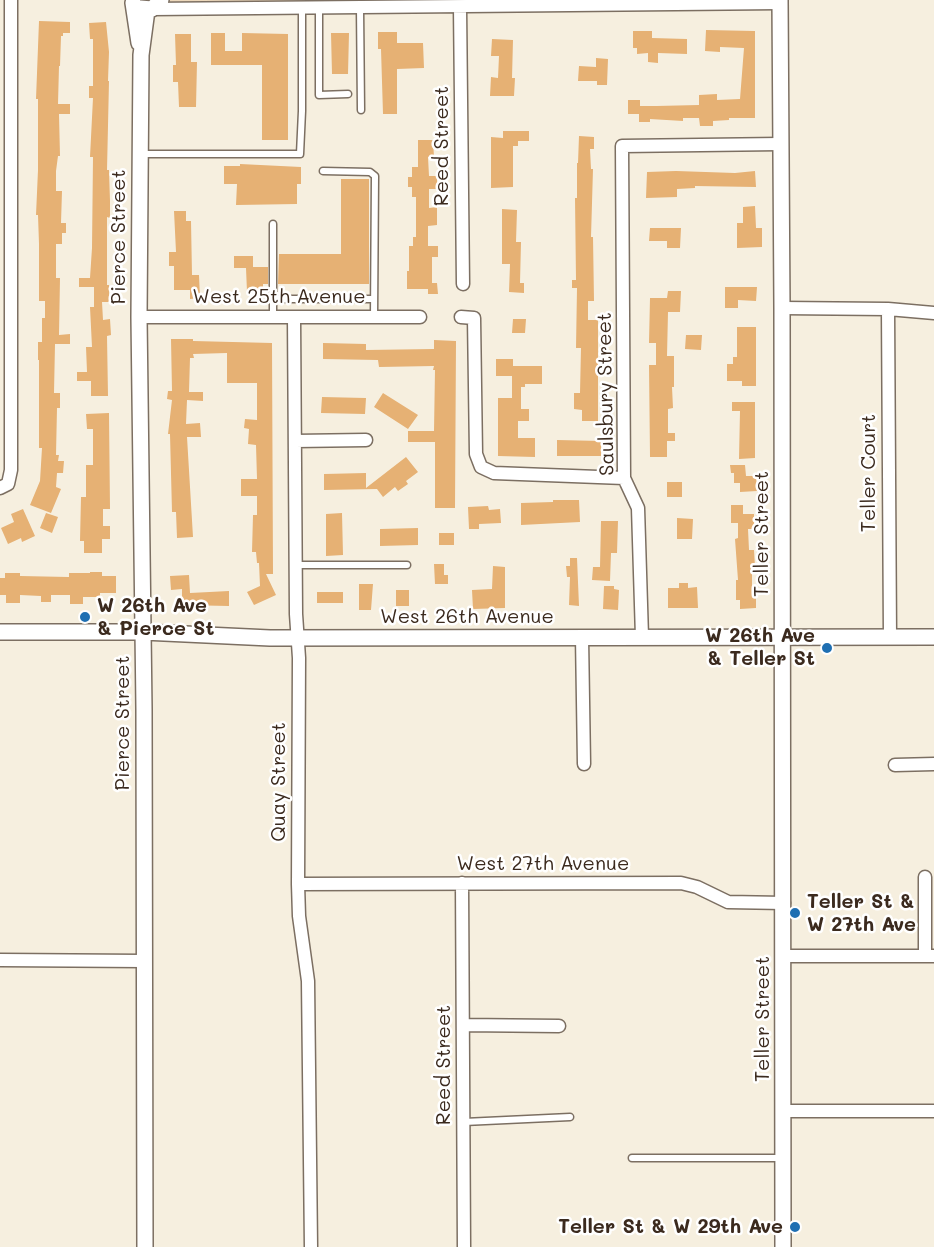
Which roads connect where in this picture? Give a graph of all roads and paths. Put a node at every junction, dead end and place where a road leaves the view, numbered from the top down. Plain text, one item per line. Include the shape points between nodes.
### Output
1 (11, 0) edge
2 (180, 0) edge
3 (780, 2) edge
4 (442, 3) edge
5 (145, 4) edge
6 (220, 4) edge
7 (193, 7) junction
8 (302, 7) junction
9 (319, 7) junction
10 (360, 7) junction
11 (460, 7) junction
12 (348, 94) dead end
13 (361, 110) dead end
14 (780, 144) junction
15 (140, 154) junction
16 (323, 171) dead end
17 (273, 224) dead end
18 (463, 284) dead end
19 (273, 299) junction
20 (374, 299) junction
21 (782, 308) junction
22 (888, 309) junction
23 (934, 312) edge
24 (294, 316) junction
25 (139, 317) junction
26 (273, 317) junction
27 (374, 317) junction
28 (420, 317) dead end
29 (467, 317) dead end
30 (366, 440) dead end
31 (295, 441) junction
32 (624, 478) junction
33 (0, 488) edge
34 (296, 565) junction
35 (407, 565) dead end
36 (0, 632) edge
37 (143, 632) junction
38 (582, 637) junction
39 (783, 637) junction
40 (890, 637) junction
41 (934, 637) edge
42 (297, 638) junction
43 (642, 638) junction
44 (584, 764) dead end
45 (934, 764) edge
46 (895, 765) dead end
47 (925, 877) dead end
48 (462, 883) junction
49 (298, 884) junction
50 (784, 903) junction
51 (784, 956) junction
52 (929, 956) edge
53 (0, 960) edge
54 (144, 961) junction
55 (463, 1025) junction
56 (559, 1026) dead end
57 (784, 1111) junction
58 (934, 1111) edge
59 (570, 1117) dead end
60 (464, 1122) junction
61 (632, 1158) dead end
62 (784, 1158) junction
63 (146, 1247) edge
64 (310, 1247) edge
65 (464, 1247) edge
66 (783, 1247) edge

1 - 33 street via 11,470 8,483
2 - 7 street
3 - 11 street
3 - 14 street, Teller Street
4 - 10 street
4 - 11 street
5 - 7 street
5 - 15 street, Pierce Street
6 - 7 street
6 - 8 street
8 - 9 street
8 - 15 lane via 300,154
9 - 10 street
9 - 12 lane via 319,95
10 - 13 lane
11 - 18 street, Reed Street
14 - 21 street, Teller Street
14 - 32 street, Saulsbury Street via 622,146
15 - 25 street, Pierce Street
16 - 20 lane via 369,172 375,176
17 - 19 lane
19 - 20 lane
19 - 26 lane
20 - 27 lane
21 - 22 street
21 - 39 street, Teller Street
22 - 23 street
22 - 40 street, Teller Court
24 - 26 street, West 25th Avenue
24 - 27 street, West 25th Avenue
24 - 31 street, Quay Street
25 - 26 street, West 25th Avenue
25 - 37 street, Pierce Street
27 - 28 street, West 25th Avenue
29 - 32 street via 476,454 481,467 494,473
30 - 31 street
31 - 34 street, Quay Street
32 - 43 street, Saulsbury Street via 638,507
34 - 35 lane
34 - 42 street, Quay Street
36 - 37 street, West 26th Avenue
37 - 42 street, West 26th Avenue
37 - 54 street, Pierce Street
38 - 42 street, West 26th Avenue
38 - 43 street, West 26th Avenue
38 - 44 street
39 - 40 street, West 26th Avenue
39 - 43 street, West 26th Avenue
39 - 50 street, Teller Street
40 - 41 street, West 26th Avenue
42 - 49 street, Quay Street
45 - 46 street
47 - 52 street
48 - 49 street, West 27th Avenue
48 - 50 street, West 27th Avenue via 681,883 728,902
48 - 55 street, Reed Street
49 - 64 street, Quay Street via 308,981
50 - 51 street, Teller Street
51 - 52 street
51 - 57 street, Teller Street
53 - 54 street
54 - 63 street, Pierce Street
55 - 56 street
55 - 60 street, Reed Street
57 - 58 street
57 - 62 street, Teller Street
59 - 60 lane
60 - 65 street, Reed Street
61 - 62 lane
62 - 66 street, Teller Street

